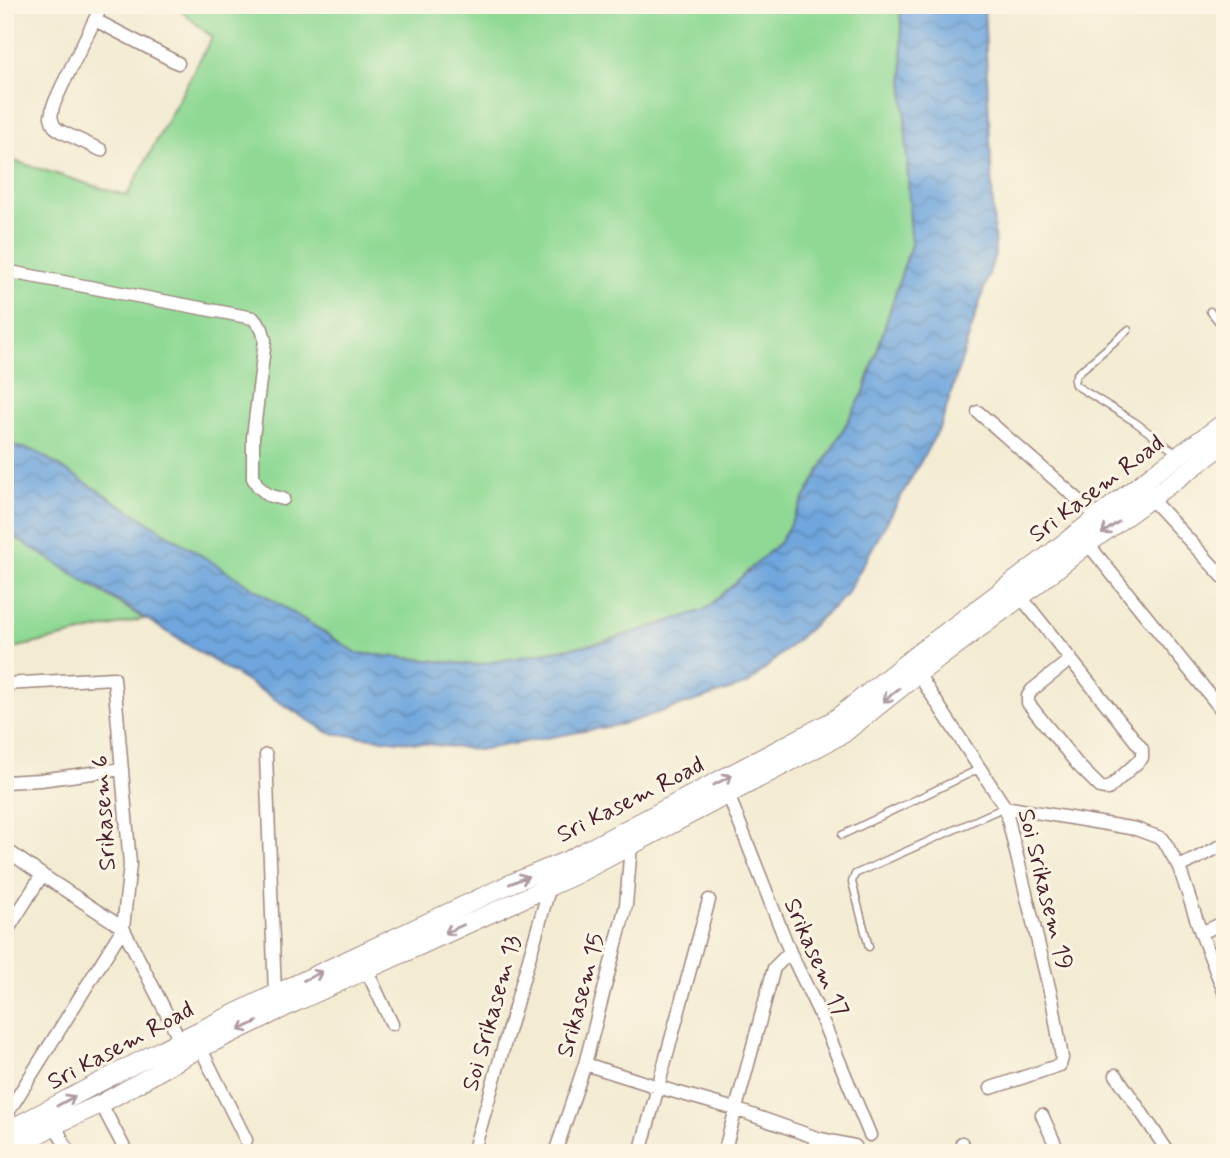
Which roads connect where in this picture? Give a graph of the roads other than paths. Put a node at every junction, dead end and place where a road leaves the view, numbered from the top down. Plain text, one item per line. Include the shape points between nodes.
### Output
1 (102, 5) edge
2 (95, 20) junction
3 (178, 63) dead end
4 (101, 150) dead end
5 (5, 271) edge
6 (1210, 311) dead end
7 (1128, 330) dead end
8 (1225, 330) edge
9 (978, 412) dead end
10 (1225, 422) edge
11 (1225, 444) edge
12 (1179, 455) junction
13 (1150, 498) junction
14 (283, 499) dead end
15 (1098, 517) junction
16 (1088, 544) junction
17 (1225, 579) edge
18 (1021, 597) junction
19 (1071, 659) junction
20 (918, 674) junction
21 (5, 684) edge
22 (858, 712) junction
23 (1225, 714) edge
24 (266, 755) dead end
25 (121, 769) junction
26 (980, 769) junction
27 (5, 782) edge
28 (728, 794) junction
29 (1005, 807) junction
30 (842, 835) dead end
31 (1225, 844) edge
32 (631, 845) junction
33 (5, 849) edge
34 (1179, 867) junction
35 (42, 876) junction
36 (550, 886) junction
37 (709, 900) dead end
38 (1225, 922) edge
39 (123, 928) junction
40 (1201, 933) junction
41 (5, 934) edge
42 (869, 947) dead end
43 (790, 952) junction
44 (366, 969) junction
45 (275, 994) junction
46 (1225, 994) edge
47 (392, 1024) dead end
48 (180, 1040) junction
49 (201, 1049) junction
50 (585, 1064) junction
51 (1116, 1076) dead end
52 (658, 1087) junction
53 (991, 1088) dead end
54 (101, 1104) junction
55 (736, 1109) junction
56 (1042, 1115) dead end
57 (5, 1117) edge
58 (55, 1125) junction
59 (5, 1132) edge
60 (870, 1135) dead end
61 (817, 1138) junction
62 (246, 1140) dead end
63 (855, 1146) dead end
64 (5, 1152) edge
65 (69, 1153) edge
66 (127, 1153) edge
67 (473, 1153) edge
68 (555, 1153) edge
69 (640, 1153) edge
70 (724, 1153) edge
71 (812, 1153) edge
72 (1059, 1153) edge
73 (1169, 1153) edge

1 - 2 street
2 - 3 street
2 - 4 street via 51,117 60,131
5 - 14 street via 253,318 265,340 253,437 254,478 268,495
6 - 8 lane
7 - 12 lane via 1077,374 1075,385
9 - 15 street
10 - 12 main road, Sri Kasem Road
11 - 13 main road, Sri Kasem Road
12 - 15 main road, Sri Kasem Road
13 -> 16 main road, Sri Kasem Road
13 - 17 street
15 - 22 main road, Sri Kasem Road via 918,654
16 - 18 main road, Sri Kasem Road
16 - 23 street
18 - 19 street
18 - 20 main road, Sri Kasem Road
19 - 19 street via 1032,690 1028,703 1078,765 1100,788 1108,789 1142,758 1142,749
20 -> 22 main road, Sri Kasem Road
20 - 26 street, Soi Srikasem 19
21 - 25 street, Srikasem 6 via 114,678
22 - 28 main road, Sri Kasem Road via 843,734
45 -> 22 main road, Sri Kasem Road via 568,860 834,720
24 - 45 street
25 - 27 street
25 - 39 street, Srikasem 6 via 130,864
26 - 29 street, Soi Srikasem 19
26 - 30 lane
28 - 32 main road, Sri Kasem Road
28 - 43 street, Srikasem 17
29 - 34 street via 1136,829 1163,839
29 - 42 lane via 855,874 852,882
29 - 53 street, Soi Srikasem 19 via 1062,1058 1060,1065
31 - 34 street
32 - 36 main road, Sri Kasem Road
32 - 50 street, Srikasem 15 via 626,905
33 - 35 street
34 - 40 street
35 - 39 street
35 - 41 street
36 -> 44 main road, Sri Kasem Road
36 - 67 street, Soi Srikasem 13
37 - 52 street
38 - 40 street
39 - 48 street
39 - 57 street
40 - 46 street
43 - 55 street via 774,968
43 - 60 street, Srikasem 17
44 - 47 street
44 -> 49 main road, Sri Kasem Road
45 - 48 main road, Sri Kasem Road
59 -> 48 main road, Sri Kasem Road
49 - 54 main road, Sri Kasem Road
49 - 62 street
50 - 52 street
50 - 68 street, Srikasem 15
51 - 73 street
52 - 55 street
52 - 69 street
54 - 58 main road, Sri Kasem Road
54 - 66 street
55 - 61 street
55 - 70 street
56 - 72 street
58 - 64 main road, Sri Kasem Road
58 - 65 street
61 - 63 street
61 - 71 street

